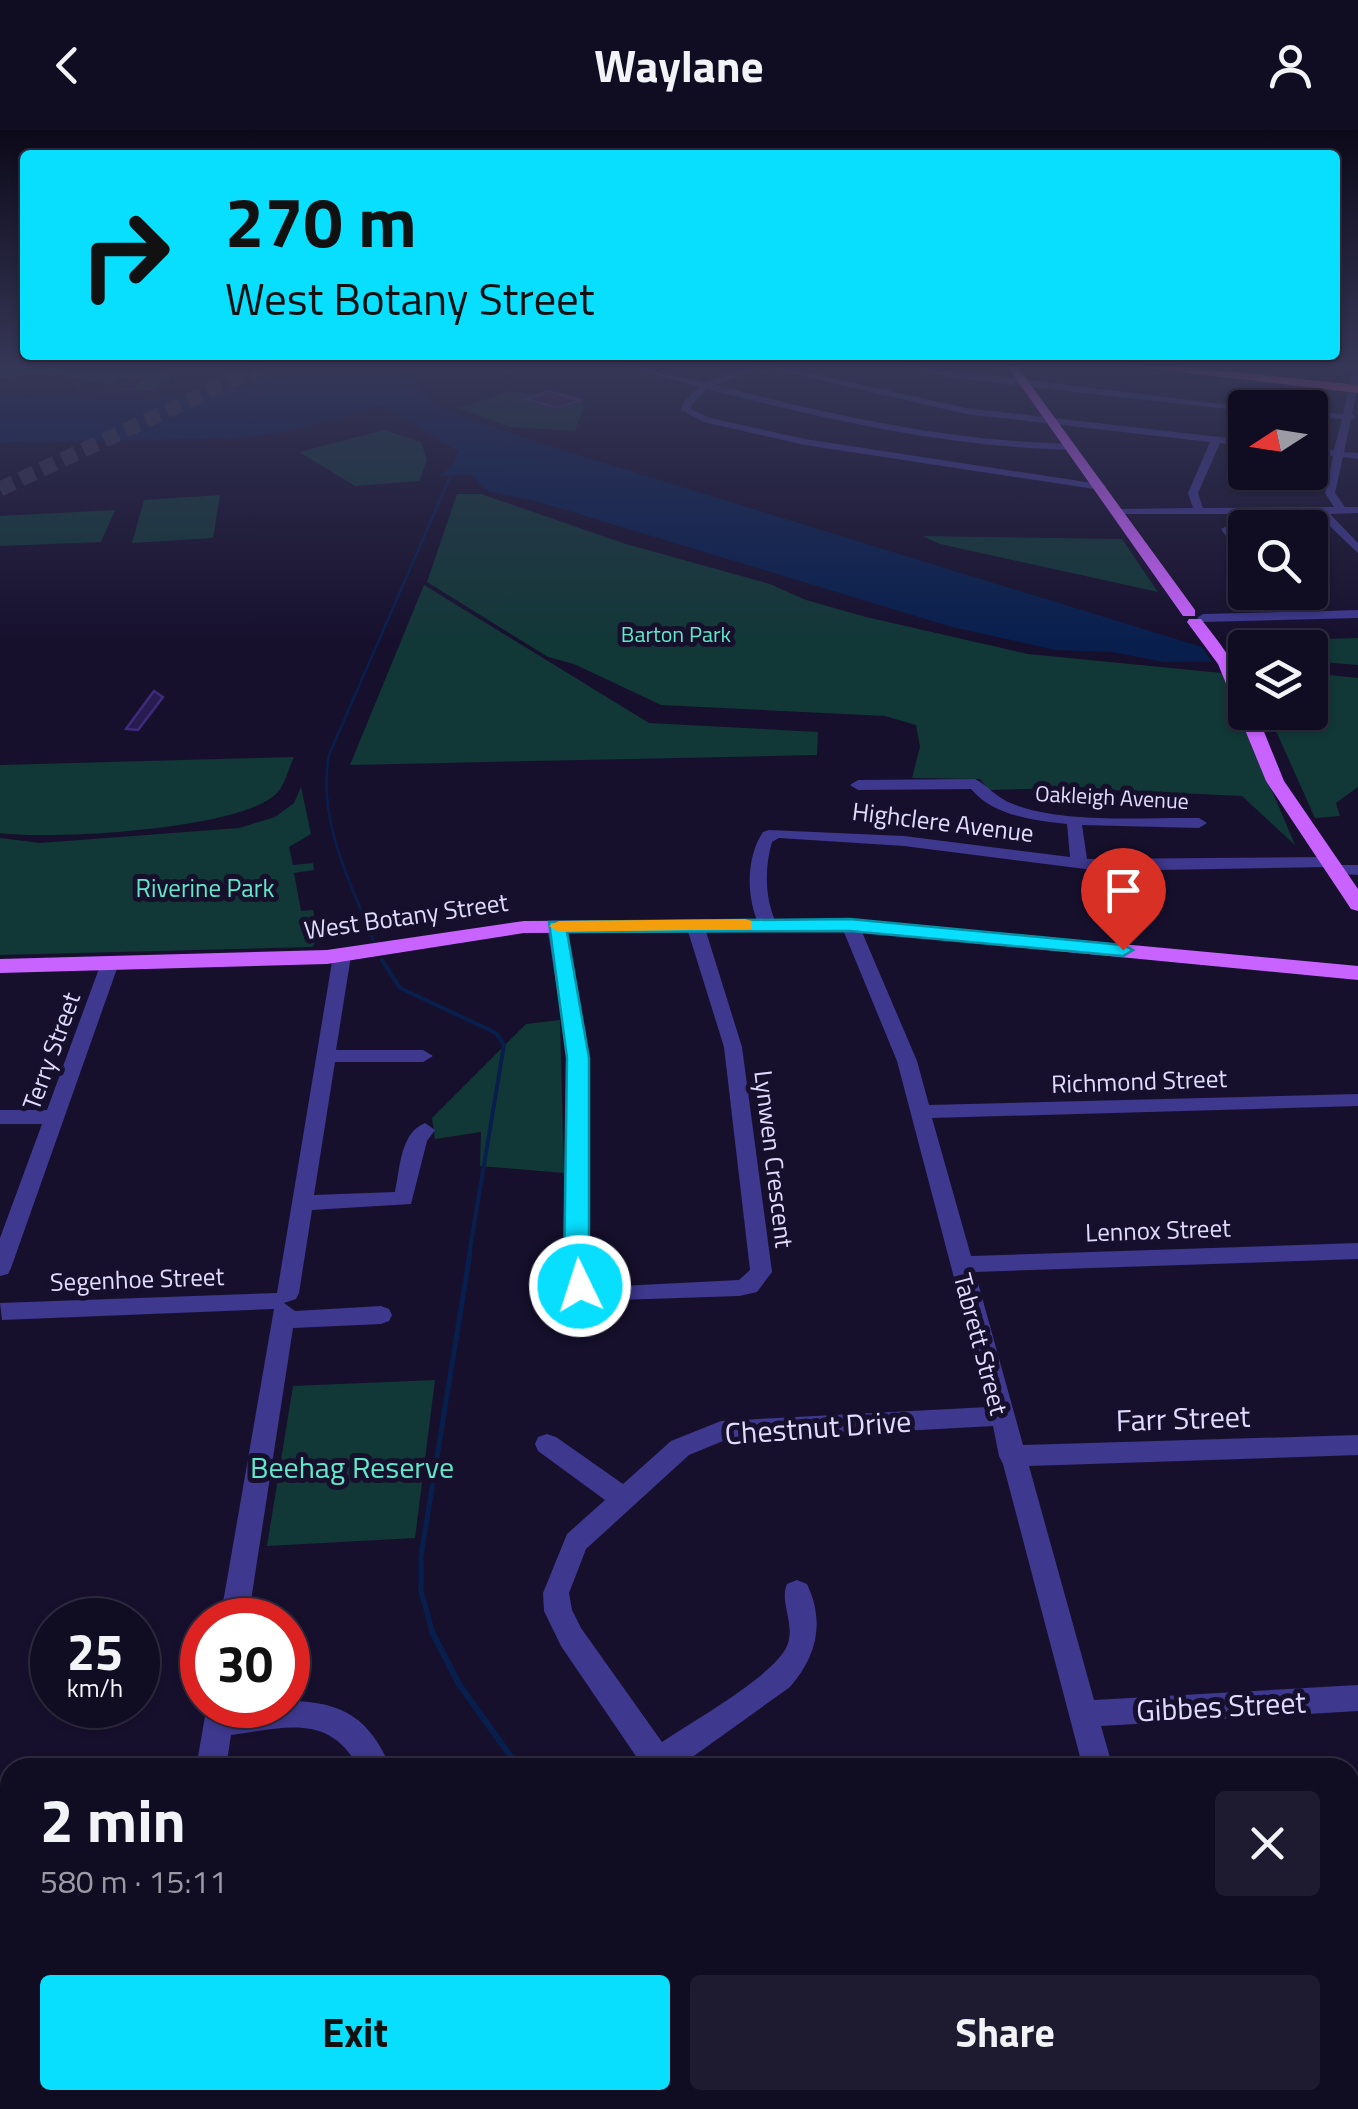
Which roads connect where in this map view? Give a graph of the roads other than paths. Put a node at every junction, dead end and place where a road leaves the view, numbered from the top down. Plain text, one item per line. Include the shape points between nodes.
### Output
1 (916, 458) edge
2 (1079, 458) edge
3 (1208, 458) edge
4 (1336, 458) edge
5 (1100, 488) junction
6 (1328, 510) edge
7 (1342, 510) junction
8 (1358, 510) edge
9 (1199, 511) junction
10 (1228, 511) edge
11 (1120, 512) junction
12 (1328, 518) edge
13 (1358, 550) edge
14 (1286, 610) edge
15 (1358, 614) edge
16 (1291, 616) junction
17 (1196, 618) junction
18 (1228, 670) edge
19 (1254, 730) edge
20 (858, 785) dead end
21 (1074, 819) junction
22 (1198, 823) dead end
23 (1080, 864) junction
24 (1332, 866) junction
25 (1358, 870) edge
26 (1358, 905) edge
27 (768, 925) junction
28 (850, 925) junction
29 (556, 926) junction
30 (695, 926) junction
31 (342, 956) junction
32 (110, 963) junction
33 (0, 966) edge
34 (1358, 973) edge
35 (326, 1056) junction
36 (423, 1056) dead end
37 (1358, 1100) edge
38 (921, 1112) junction
39 (54, 1116) junction
40 (0, 1118) edge
41 (425, 1130) dead end
42 (302, 1203) junction
43 (1358, 1251) edge
44 (960, 1264) junction
45 (0, 1268) edge
46 (282, 1307) junction
47 (1, 1309) edge
48 (381, 1315) dead end
49 (1000, 1416) junction
50 (547, 1444) dead end
51 (1358, 1444) edge
52 (1011, 1456) junction
53 (624, 1499) junction
54 (797, 1592) dead end
55 (237, 1598) edge
56 (1358, 1698) edge
57 (1083, 1714) junction
58 (310, 1716) edge
59 (217, 1728) edge
60 (212, 1758) edge
61 (370, 1758) edge
62 (655, 1758) edge
63 (670, 1758) edge
64 (1095, 1758) edge

1 - 5 street
2 - 5 main road
3 - 9 street via 1192,493
4 - 7 street via 1330,498
5 - 11 main road
6 - 7 street
7 - 8 street
9 - 10 street
9 - 11 street
11 - 17 main road
12 - 13 street
14 - 16 street
15 - 16 street
16 - 17 street
17 - 18 main road
19 - 24 main road via 1274,781
20 - 21 street, Oakleigh Avenue via 975,784 991,804 1022,815
21 - 22 street, Oakleigh Avenue
21 - 23 street
23 - 24 street, Highclere Avenue
23 - 27 street, Highclere Avenue via 778,833 764,838 759,912
24 - 25 street, Highclere Avenue
24 - 26 main road
27 - 28 main road, West Botany Street
27 - 30 main road, West Botany Street
28 - 34 main road, West Botany Street
28 - 38 street, Tabrett Street via 900,1040
29 - 30 main road, West Botany Street
29 - 30 street, Lynwen Crescent via 578,1058 576,1273 588,1293 600,1295 738,1288 761,1272 732,1047
29 - 31 main road, West Botany Street
31 - 32 main road, West Botany Street
31 - 35 street
32 - 33 main road, West Botany Street
32 - 39 street, Terry Street
35 - 36 street
35 - 42 street
37 - 38 street, Richmond Street
38 - 44 street, Tabrett Street
39 - 40 street
39 - 45 street, Terry Street
41 - 42 street via 417,1139 404,1199
42 - 46 street
43 - 44 street, Lennox Street
44 - 49 street, Tabrett Street
46 - 47 street, Segenhoe Street
46 - 48 street, Segenhoe Street
46 - 55 street
49 - 52 street, Tabrett Street
49 - 53 street, Chestnut Drive via 721,1431 680,1448
50 - 53 street
51 - 52 street, Farr Street
52 - 57 street, Tabrett Street
53 - 62 street, Chestnut Drive via 567,1557 558,1611
54 - 63 street via 806,1626 805,1645 794,1662
56 - 57 street, Gibbes Street
57 - 64 street, Tabrett Street
58 - 61 street via 354,1731
59 - 60 street

